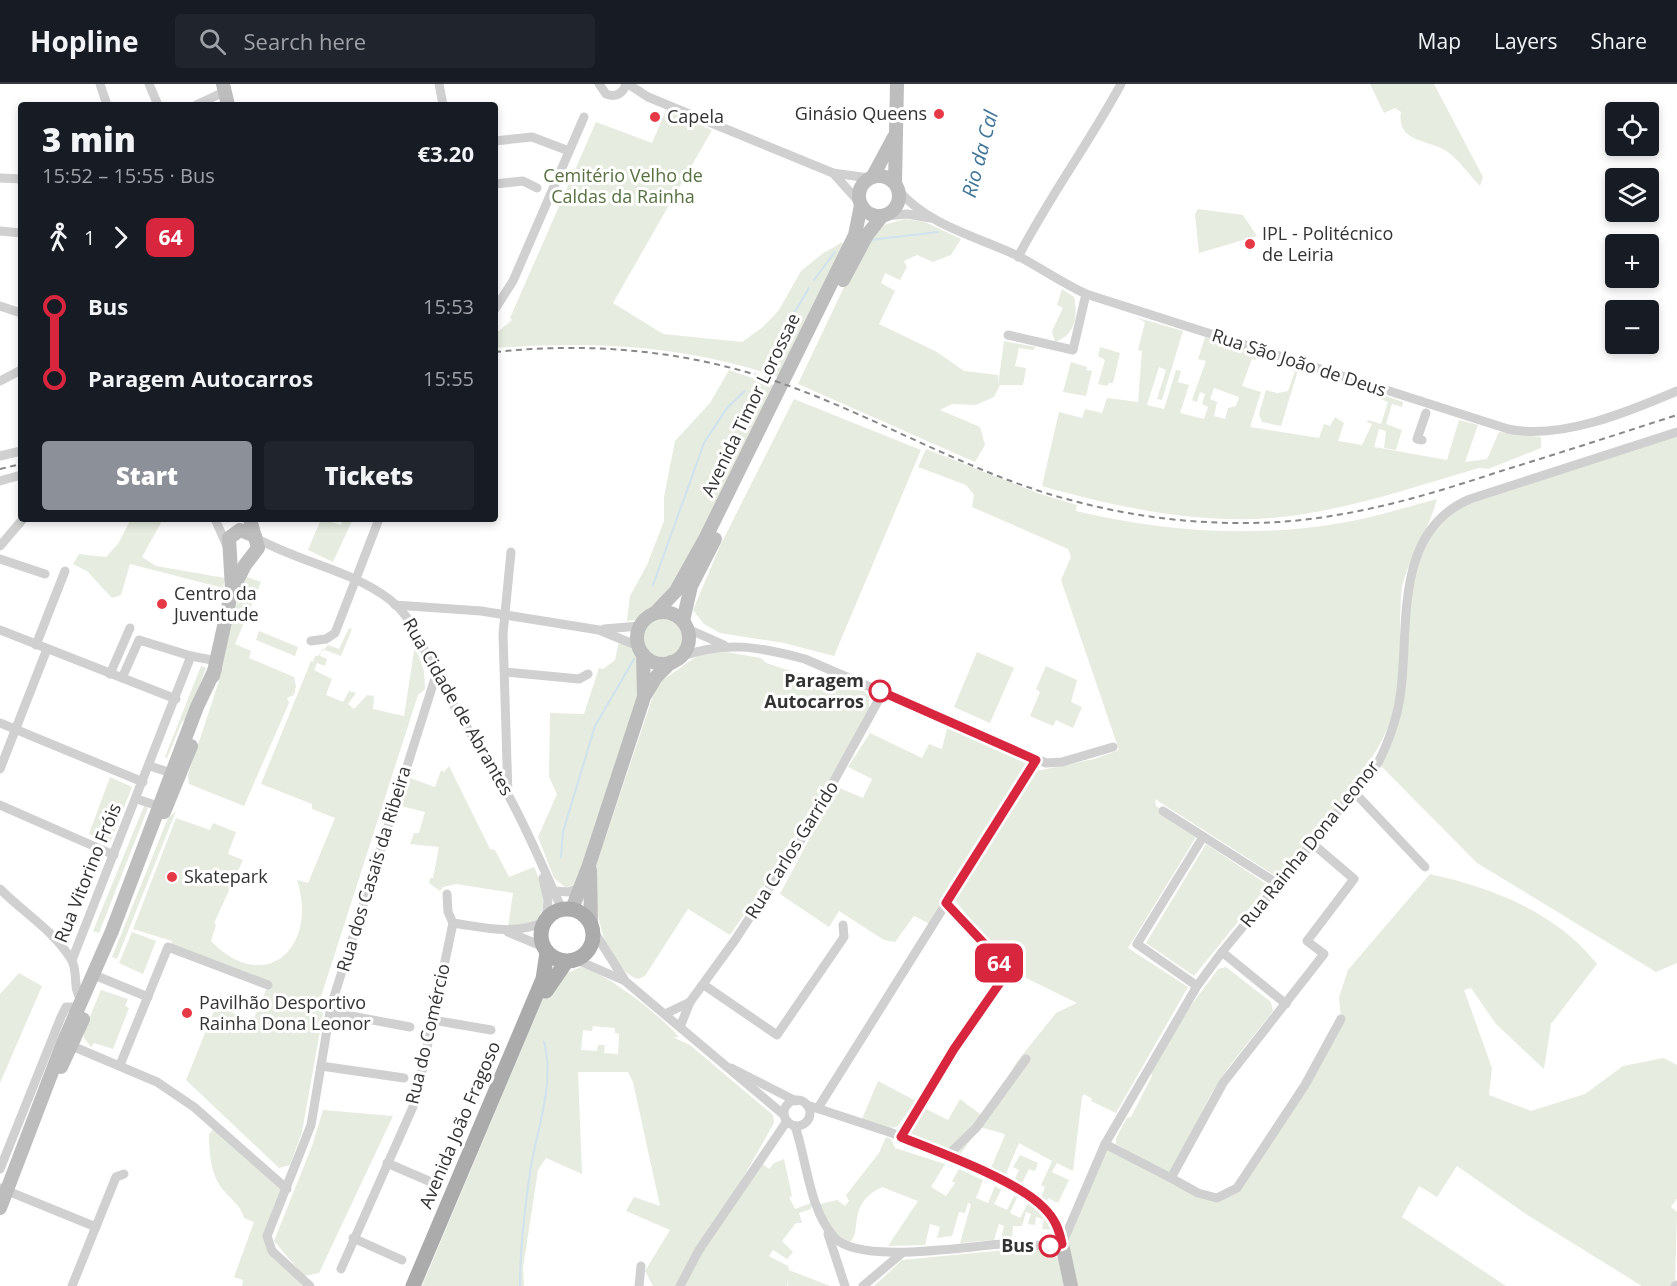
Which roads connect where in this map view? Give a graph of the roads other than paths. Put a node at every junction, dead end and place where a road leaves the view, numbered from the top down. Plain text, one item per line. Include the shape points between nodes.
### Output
1 (100, 84) edge
2 (148, 84) edge
3 (440, 84) edge
4 (599, 84) edge
5 (627, 84) edge
6 (897, 84) edge
7 (1121, 84) edge
8 (225, 94) edge
9 (106, 102) edge
10 (157, 102) edge
11 (205, 102) edge
12 (443, 102) edge
13 (584, 117) dead end
14 (895, 136) junction
15 (498, 141) edge
16 (568, 151) junction
17 (833, 173) junction
18 (871, 177) junction
19 (0, 178) edge
20 (18, 179) edge
21 (498, 184) edge
22 (897, 186) junction
23 (537, 188) dead end
24 (860, 204) junction
25 (884, 216) junction
26 (932, 219) junction
27 (0, 231) edge
28 (18, 233) edge
29 (1018, 257) junction
30 (1086, 294) junction
31 (499, 299) edge
32 (0, 306) edge
33 (18, 312) edge
34 (1008, 335) dead end
35 (18, 372) edge
36 (0, 381) edge
37 (1677, 391) edge
38 (1426, 413) dead end
39 (1677, 432) edge
40 (1422, 440) dead end
41 (18, 453) edge
42 (0, 456) edge
43 (18, 476) edge
44 (0, 481) edge
45 (20, 522) edge
46 (217, 522) edge
47 (227, 522) edge
48 (378, 522) edge
49 (243, 525) edge
50 (255, 537) junction
51 (0, 546) edge
52 (228, 549) junction
53 (279, 551) junction
54 (511, 552) dead end
55 (251, 557) junction
56 (0, 559) edge
57 (65, 571) dead end
58 (45, 574) dead end
59 (356, 581) junction
60 (232, 590) junction
61 (395, 605) junction
62 (655, 613) junction
63 (504, 615) junction
64 (686, 625) junction
65 (640, 626) junction
66 (130, 628) dead end
67 (0, 630) edge
68 (599, 630) junction
69 (311, 642) dead end
70 (36, 645) junction
71 (726, 646) junction
72 (47, 649) junction
73 (641, 650) junction
74 (191, 656) junction
75 (676, 660) junction
76 (216, 665) junction
77 (505, 672) junction
78 (110, 674) junction
79 (588, 674) dead end
80 (436, 675) junction
81 (122, 678) junction
82 (883, 692) junction
83 (644, 697) junction
84 (176, 699) junction
85 (0, 723) edge
86 (15, 729) junction
87 (1113, 747) dead end
88 (1036, 760) junction
89 (150, 766) junction
90 (0, 769) edge
91 (171, 773) junction
92 (143, 782) junction
93 (170, 791) junction
94 (1355, 793) junction
95 (508, 795) junction
96 (137, 799) junction
97 (0, 805) edge
98 (158, 806) junction
99 (1163, 811) dead end
100 (153, 826) junction
101 (1203, 837) junction
102 (1312, 844) junction
103 (114, 855) junction
104 (540, 864) junction
105 (590, 865) junction
106 (1425, 867) dead end
107 (1278, 884) junction
108 (579, 888) junction
109 (0, 889) edge
110 (554, 891) junction
111 (447, 894) dead end
112 (946, 903) junction
113 (567, 909) junction
114 (545, 921) junction
115 (453, 923) junction
116 (843, 925) dead end
117 (592, 927) junction
118 (506, 931) junction
119 (545, 950) junction
120 (1222, 952) junction
121 (571, 961) junction
122 (74, 966) junction
123 (95, 976) junction
124 (625, 981) junction
125 (704, 984) junction
126 (268, 985) dead end
127 (1197, 986) junction
128 (148, 997) junction
129 (690, 1002) junction
130 (79, 1003) junction
131 (1286, 1004) junction
132 (330, 1012) junction
133 (665, 1014) junction
134 (1341, 1019) dead end
135 (433, 1020) junction
136 (410, 1027) dead end
137 (680, 1027) junction
138 (491, 1030) dead end
139 (68, 1044) junction
140 (41, 1049) dead end
141 (1026, 1059) dead end
142 (120, 1065) junction
143 (724, 1065) junction
144 (321, 1066) junction
145 (404, 1078) dead end
146 (796, 1101) junction
147 (807, 1105) junction
148 (818, 1108) junction
149 (789, 1121) junction
150 (901, 1137) junction
151 (6, 1140) dead end
152 (1106, 1144) junction
153 (947, 1156) junction
154 (387, 1163) junction
155 (0, 1169) edge
156 (124, 1174) dead end
157 (1171, 1178) junction
158 (438, 1185) dead end
159 (3, 1189) edge
160 (287, 1189) junction
161 (0, 1208) edge
162 (823, 1220) junction
163 (96, 1227) junction
164 (353, 1238) junction
165 (1062, 1244) junction
166 (902, 1253) junction
167 (402, 1260) dead end
168 (641, 1266) dead end
169 (341, 1269) dead end
170 (72, 1286) edge
171 (310, 1286) edge
172 (413, 1286) edge
173 (422, 1286) edge
174 (639, 1286) edge
175 (680, 1286) edge
176 (845, 1286) edge
177 (863, 1286) edge
178 (1071, 1286) edge

1 - 9 street
2 - 10 street
3 - 12 street
4 - 5 street via 606,94 614,96
5 - 17 street
6 - 14 main road
7 - 29 street via 1086,146 1043,209
8 - 11 street
13 - 16 street
14 - 18 main road
14 - 22 main road
15 - 16 street via 532,137
16 - 31 street via 531,243
17 - 18 street
17 - 24 street
18 - 22 main road via 885,176
18 - 24 main road via 861,187
19 - 20 street
21 - 23 street via 523,182
22 - 25 main road via 897,205
22 - 26 street via 910,204
24 - 25 main road via 870,214
24 - 62 main road, Avenida Timor Lorossae via 855,235 705,539 676,591
25 - 26 street via 907,214
25 - 64 main road, Avenida Timor Lorossae via 867,235 850,267 692,586
26 - 29 street, Rua São João de Deus
27 - 28 street
29 - 30 street, Rua São João de Deus
30 - 34 street via 1073,350
30 - 37 street, Rua São João de Deus via 1521,432 1553,432 1574,427
32 - 33 street
35 - 36 street
38 - 40 street via 1417,439
39 - 94 street, Rua Rainha Dona Leonor via 1470,499 1452,507 1437,522 1411,572 1402,688 1392,731 1378,763
41 - 42 street
43 - 44 street
45 - 51 street
46 - 52 street
47 - 49 street
48 - 59 street
49 - 50 main road
49 - 52 main road via 229,538
50 - 53 street, Rua Cidade de Abrantes
50 - 55 main road via 258,545
52 - 55 main road via 236,559
52 - 60 main road
53 - 55 street
53 - 59 street, Rua Cidade de Abrantes
54 - 63 street
55 - 60 main road
56 - 58 street
57 - 70 street
59 - 61 street, Rua Cidade de Abrantes
59 - 69 street via 335,633
60 - 76 main road
61 - 63 street
61 - 80 street, Rua Cidade de Abrantes via 418,632
62 - 64 main road via 673,614
62 - 65 main road
63 - 68 street
63 - 77 street
64 - 71 street
64 - 75 main road via 688,645
65 - 68 street
65 - 73 main road
66 - 78 street
67 - 70 street
68 - 73 street
70 - 72 street
71 - 75 street via 705,648
71 - 82 street via 776,651 805,659
72 - 78 street
72 - 86 street
73 - 75 main road via 656,663
73 - 83 main road
74 - 76 street
74 - 81 street via 140,640
74 - 84 street, Rua Vitorino Fróis
75 - 83 main road via 656,677
76 - 91 main road
76 - 93 main road via 200,724
77 - 79 street via 579,679
77 - 95 street
78 - 81 street
80 - 95 street, Rua Cidade de Abrantes
80 - 132 street, Rua dos Casais da Ribeira
81 - 84 street
82 - 88 street
82 - 125 street, Rua Carlos Garrido via 804,835
83 - 105 main road
84 - 89 street, Rua Vitorino Fróis
85 - 86 street
86 - 90 street
86 - 92 street
87 - 88 street via 1062,762
88 - 112 street
89 - 91 street
89 - 92 street, Rua Vitorino Fróis
91 - 93 main road
92 - 96 street, Rua Vitorino Fróis
93 - 98 main road
93 - 100 main road via 161,818
94 - 102 street, Rua Rainha Dona Leonor
94 - 106 street
95 - 104 street, Rua Cidade de Abrantes
96 - 98 street, Rua Vitorino Fróis
96 - 103 street, Rua Vitorino Fróis
97 - 103 street
98 - 100 main road
99 - 101 street
100 - 123 main road
101 - 107 street
101 - 127 street via 1137,944
102 - 107 street, Rua Rainha Dona Leonor
102 - 131 street via 1354,879 1307,941 1324,954
103 - 122 street, Rua Vitorino Fróis
104 - 110 street
104 - 114 street via 548,901
105 - 108 main road
105 - 117 main road
107 - 120 street, Rua Rainha Dona Leonor
108 - 110 street
108 - 113 main road
109 - 122 street via 46,928
110 - 113 street
111 - 115 street, Rua do Comércio
112 - 148 street
112 - 150 street via 992,952 1006,974
113 - 114 main road
113 - 117 main road via 580,912
114 - 118 street via 527,929
114 - 119 main road via 541,935
115 - 118 street
115 - 135 street, Rua do Comércio
116 - 125 street via 844,937 777,1035
117 - 121 main road via 590,948
117 - 124 street
118 - 119 street
119 - 121 main road
119 - 172 main road, Avenida João Fragoso via 543,979
120 - 127 street, Rua Rainha Dona Leonor
120 - 131 street
121 - 124 street
121 - 173 main road, Avenida João Fragoso via 550,982
122 - 123 street
122 - 130 street
123 - 128 street
123 - 130 main road
123 - 139 main road
124 - 133 street
125 - 129 street, Rua Carlos Garrido
126 - 128 street via 168,947
127 - 152 street, Rua Rainha Dona Leonor
128 - 142 street
129 - 133 street, Rua Carlos Garrido
129 - 137 street, Rua Carlos Garrido
130 - 139 main road
130 - 155 street via 66,1007 61,1017
131 - 157 street via 1223,1083
132 - 136 street
132 - 144 street, Rua dos Casais da Ribeira
133 - 137 street
134 - 157 street via 1305,1085 1237,1188 1217,1198
135 - 138 street
135 - 154 street, Rua do Comércio via 416,1100
137 - 143 street
139 - 142 street
139 - 159 main road
140 - 151 street
141 - 153 street via 976,1128
142 - 160 street via 157,1082 194,1107
143 - 146 street
143 - 149 street
144 - 145 street
144 - 160 street, Rua dos Casais da Ribeira via 311,1125
146 - 147 street
146 - 149 street via 787,1105
147 - 148 street
147 - 149 street via 808,1120
148 - 150 street
149 - 162 street
149 - 175 street via 699,1250
150 - 153 street
152 - 157 street
152 - 165 street, Rua Rainha Dona Leonor
153 - 165 street via 1033,1199 1058,1227
154 - 158 street
154 - 164 street, Rua do Comércio
156 - 163 street via 116,1177
159 - 161 main road
159 - 163 street
160 - 171 street, Rua dos Casais da Ribeira via 267,1236 272,1251
162 - 166 street via 845,1247
162 - 176 street
163 - 170 street
164 - 167 street
164 - 169 street, Rua do Comércio
165 - 166 street via 1002,1244
165 - 178 main road
166 - 177 street
168 - 174 street

